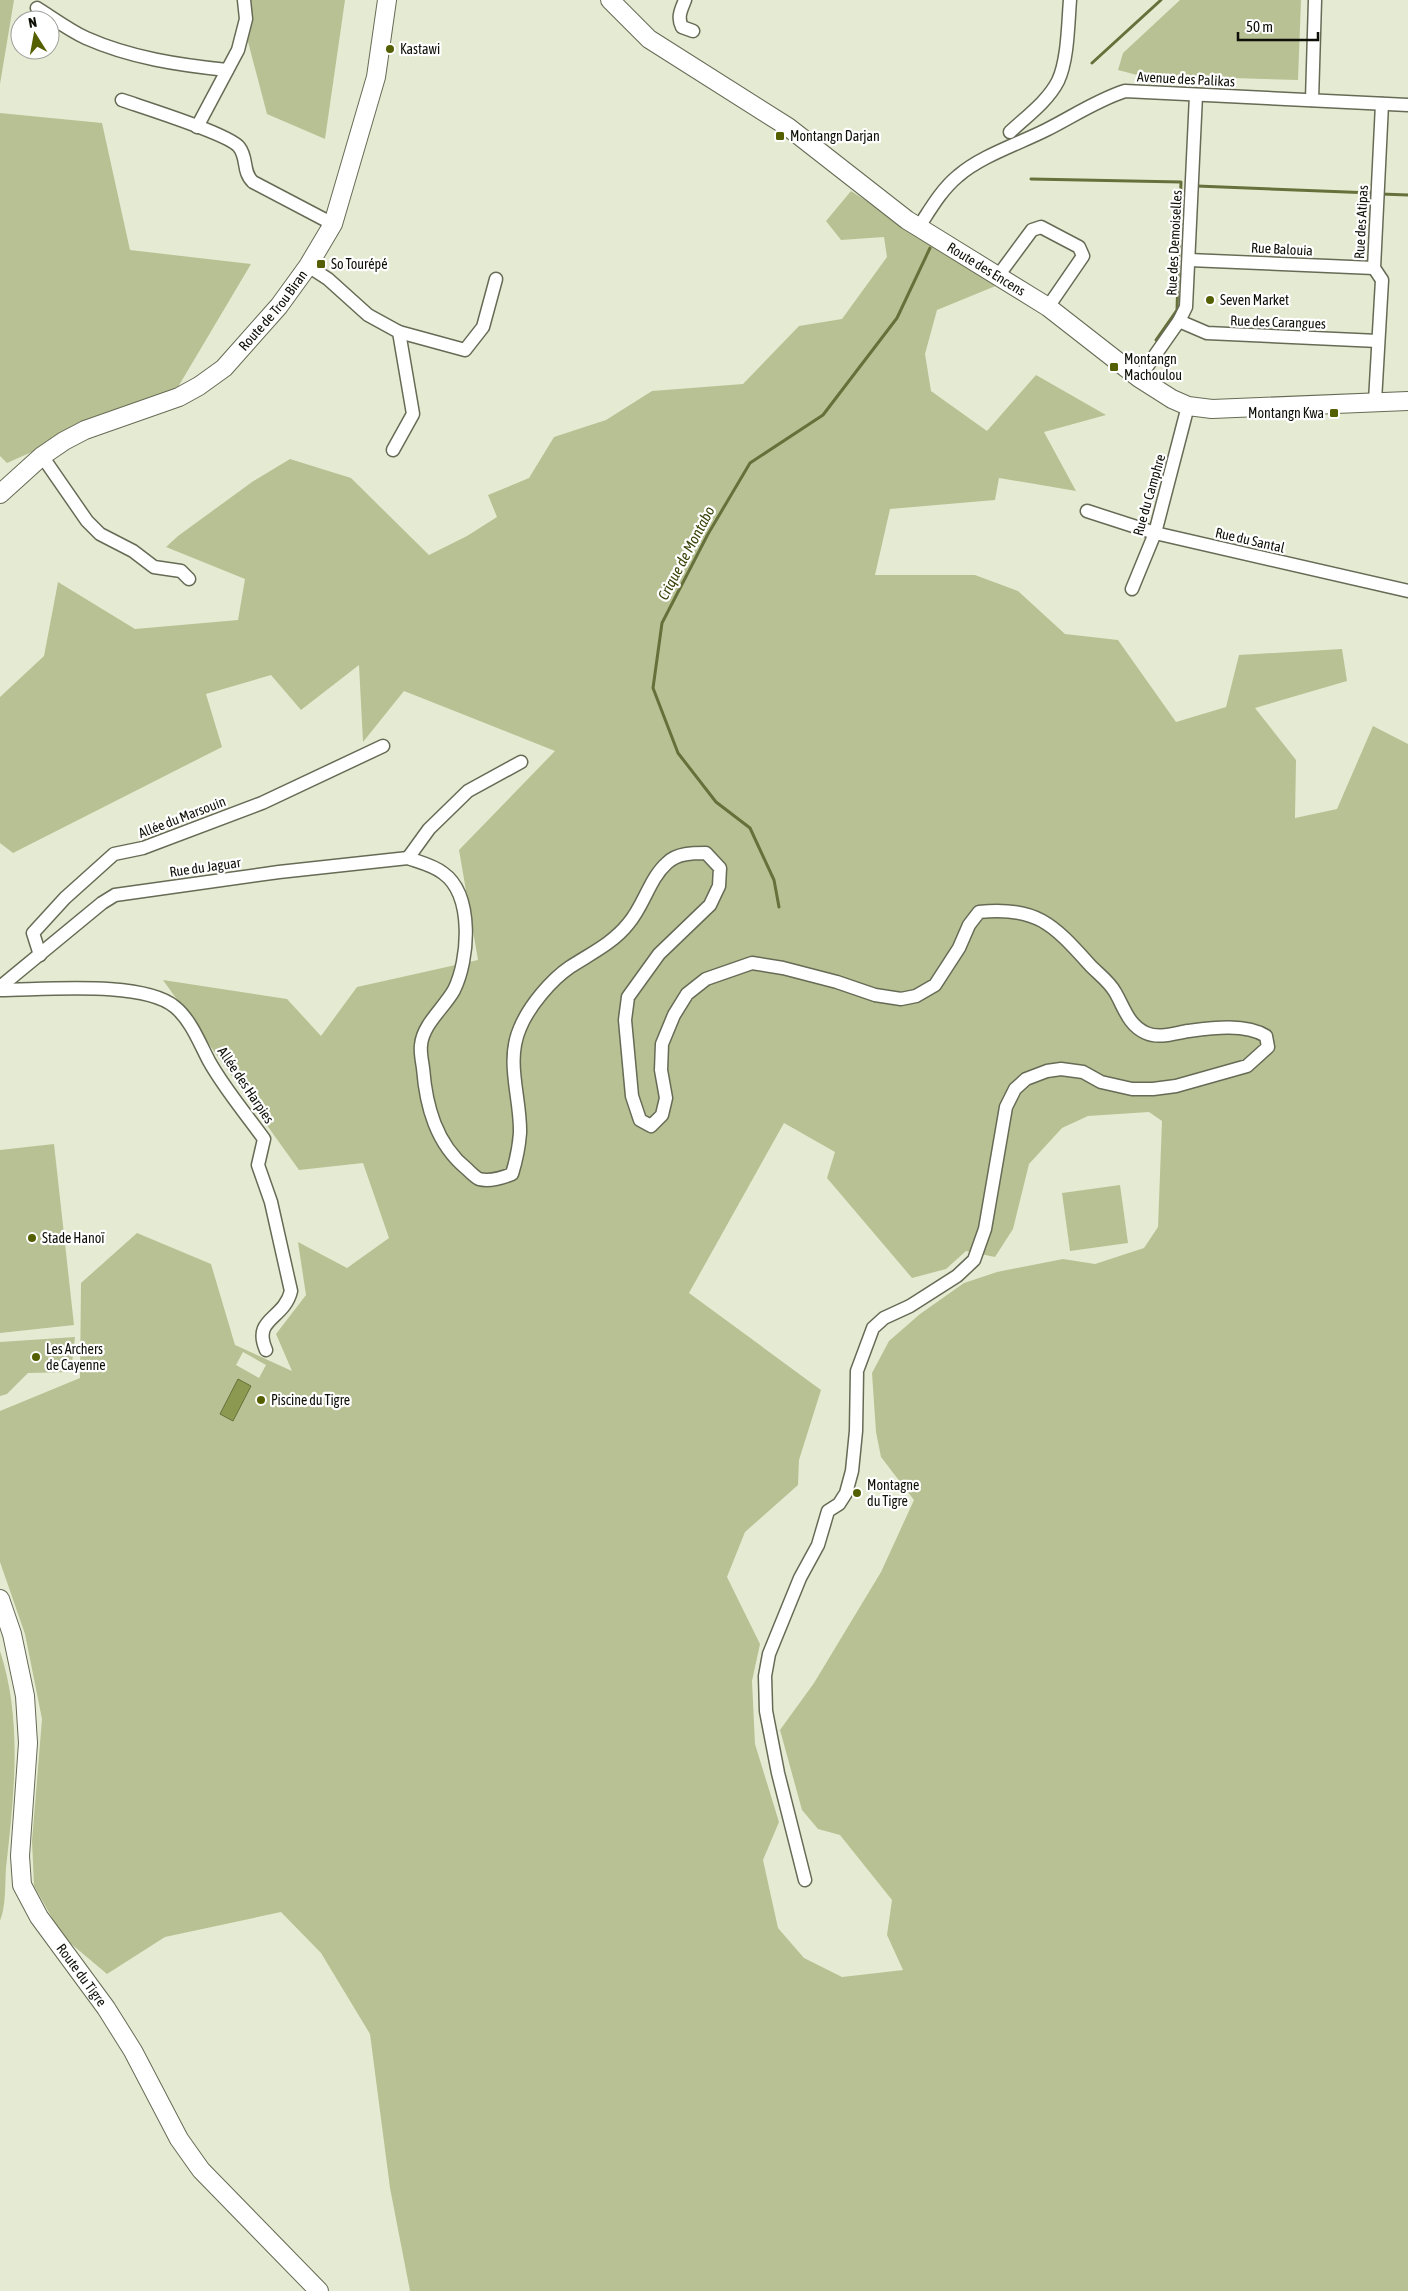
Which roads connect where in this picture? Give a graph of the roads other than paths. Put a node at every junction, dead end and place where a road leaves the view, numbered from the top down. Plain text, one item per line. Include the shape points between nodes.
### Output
1 (244, 0) edge
2 (387, 0) edge
3 (610, 0) edge
4 (685, 0) edge
5 (1070, 0) edge
6 (1315, 0) edge
7 (38, 8) dead end
8 (693, 31) dead end
9 (227, 70) junction
10 (1196, 95) junction
11 (122, 100) dead end
12 (1312, 100) junction
13 (1382, 104) junction
14 (1408, 105) edge
15 (1034, 110) junction
16 (197, 127) junction
17 (1048, 130) junction
18 (1010, 132) dead end
19 (333, 224) junction
20 (918, 228) junction
21 (1189, 260) junction
22 (308, 266) junction
23 (1374, 268) junction
24 (998, 276) junction
25 (496, 279) dead end
26 (1048, 307) junction
27 (1179, 321) junction
28 (399, 332) junction
29 (1378, 341) junction
30 (1139, 378) junction
31 (1375, 401) junction
32 (1408, 401) edge
33 (1188, 406) junction
34 (393, 450) dead end
35 (42, 456) junction
36 (0, 494) edge
37 (1087, 511) dead end
38 (1155, 533) junction
39 (189, 579) dead end
40 (1132, 589) dead end
41 (1408, 591) edge
42 (383, 746) dead end
43 (521, 762) dead end
44 (408, 858) junction
45 (40, 955) junction
46 (0, 988) edge
47 (266, 1350) dead end
48 (0, 1599) edge
49 (805, 1880) dead end
50 (319, 2291) edge

1 - 9 street via 246,19 243,32
2 - 19 main road, Route de Trou Biran via 376,77
3 - 20 main road, Route des Encens via 649,39 788,127
4 - 8 street via 679,21 682,27
5 - 15 street via 1061,74
6 - 12 street
7 - 9 street via 85,37 132,55 179,65
9 - 16 street
10 - 12 street, Avenue des Palikas
10 - 17 street, Avenue des Palikas via 1125,91
10 - 21 street, Rue des Demoiselles
11 - 16 street
12 - 13 street, Avenue des Palikas
13 - 14 street, Avenue des Palikas
13 - 23 street, Rue des Atipas
15 - 17 street
15 - 18 street
16 - 19 street via 239,146 245,170 253,182
17 - 20 street, Avenue des Palikas via 970,166 935,202
19 - 22 main road, Route de Trou Biran
20 - 24 main road, Route des Encens
21 - 23 street, Rue Balouia
21 - 27 street, Rue des Demoiselles via 1186,307
22 - 28 street via 328,278 368,315
22 - 35 main road, Route de Trou Biran via 224,368 199,386 85,430
23 - 29 street, Rue des Atipas via 1382,280
24 - 26 main road, Route des Encens
24 - 26 street via 1032,230 1041,227 1079,247 1083,256
25 - 28 street via 483,327 465,350
26 - 30 main road, Route des Encens
27 - 29 street, Rue des Carangues via 1207,333
27 - 30 street, Rue des Demoiselles
28 - 34 street via 413,414
29 - 31 street, Rue des Atipas
30 - 33 main road, Route des Encens
31 - 32 main road, Route des Encens
31 - 33 main road, Route des Encens via 1212,409
33 - 38 street, Rue du Camphre
35 - 36 main road, Route de Trou Biran
35 - 39 street via 86,521 100,534 154,566 181,571
37 - 38 street, Rue du Santal
38 - 40 street, Rue du Camphre
38 - 41 street, Rue du Santal
42 - 45 street, Allée du Marsouin via 262,803 143,848 114,854 65,898 33,933
43 - 44 street via 468,791 429,829
44 - 45 street, Rue du Jaguar via 120,894 102,902
44 - 49 street, Rue du Jaguar via 444,873 460,895 465,917 462,972 432,1019 421,1044 428,1106 440,1138 455,1160 478,1179 498,1179 512,1174 520,1133 514,1050 520,1028 533,1006 568,968 611,941 629,924 667,862 689,852 706,854 720,868 719,886 710,904 659,954 628,997 625,1020 632,1096 640,1120 651,1126 662,1116 666,1098 661,1070 662,1044 687,994 706,979 752,963 838,982 875,995 901,999 916,996 934,986 979,912 1020,912 1058,930 1114,990 1129,1020 1147,1033 1162,1036 1232,1028 1257,1030 1266,1036 1268,1047 1247,1066 1176,1086 1132,1089 1101,1082 1083,1072 1061,1069 1026,1079 1015,1089 1006,1107 985,1229 974,1260 957,1276 910,1306 884,1318 873,1328 857,1371 856,1431 846,1493 839,1504 828,1511 818,1545 778,1630 765,1676 770,1736
45 - 46 street, Rue du Jaguar
46 - 47 street, Allée des Harpies via 122,990 157,997 182,1014 210,1062 264,1139 258,1164 273,1210 291,1291 282,1311 265,1324 261,1332
48 - 50 main road, Route du Tigre via 12,1634 25,1696 28,1744 20,1856 22,1885 39,1917 93,1989 133,2050 179,2139 201,2170

